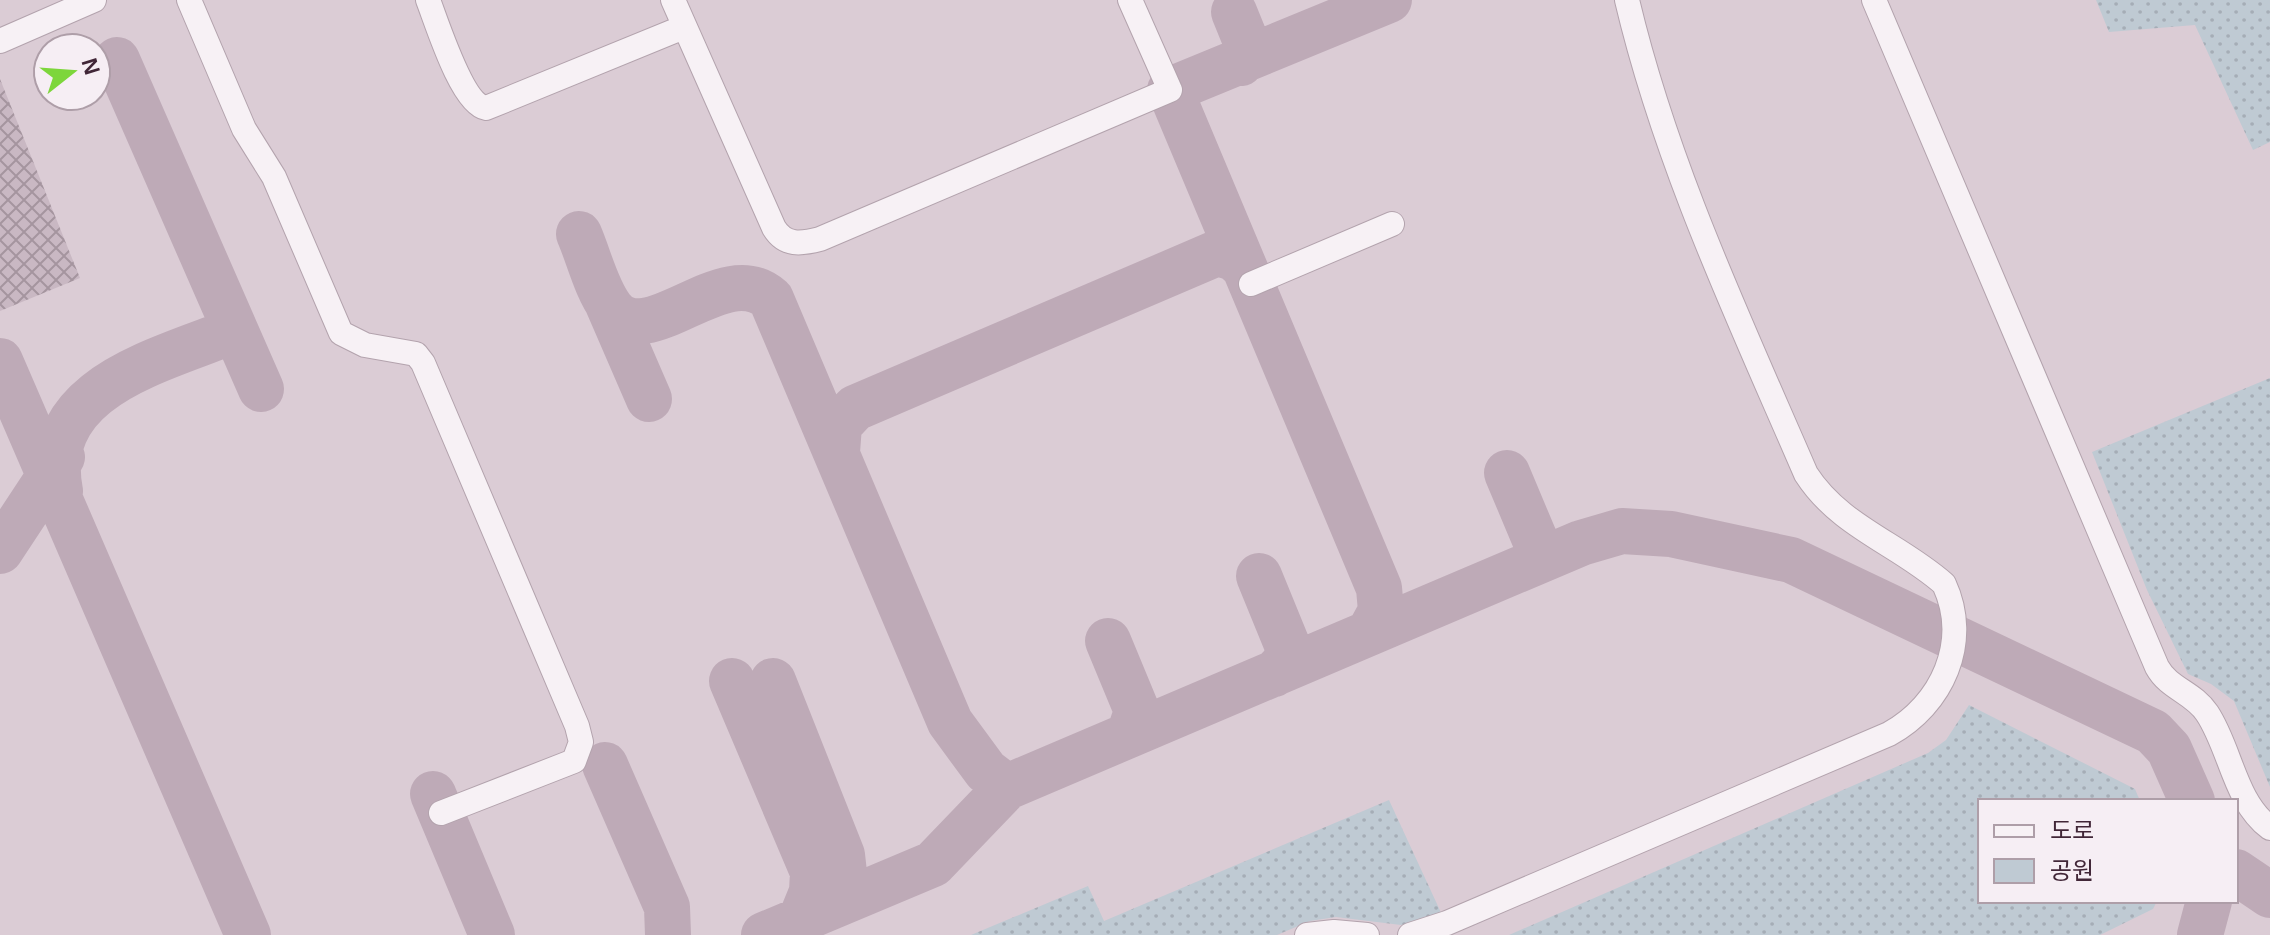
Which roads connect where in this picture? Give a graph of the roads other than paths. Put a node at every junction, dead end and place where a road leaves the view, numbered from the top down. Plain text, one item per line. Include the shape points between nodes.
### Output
1 (94, 0) edge
2 (189, 0) edge
3 (428, 0) edge
4 (673, 0) edge
5 (1130, 0) edge
6 (1627, 0) edge
7 (1874, 0) edge
8 (684, 27) junction
9 (0, 41) edge
10 (1392, 224) dead end
11 (1251, 284) dead end
12 (441, 813) dead end
13 (2270, 828) edge
14 (1307, 935) edge
15 (1367, 935) edge
16 (1410, 935) edge

1 - 9 lane
2 - 12 lane via 341,333 365,345 411,352 423,363 577,726 581,742 574,761
3 - 8 lane via 464,86 480,107
4 - 8 lane
5 - 8 lane via 1170,90 820,239 798,243 779,236 774,228
6 - 16 lane via 1675,163 1806,474 1844,517 1944,584 1955,626 1950,661 1929,701 1889,734
7 - 13 lane via 2157,667 2169,685 2204,708 2251,809
10 - 11 lane
14 - 15 lane

